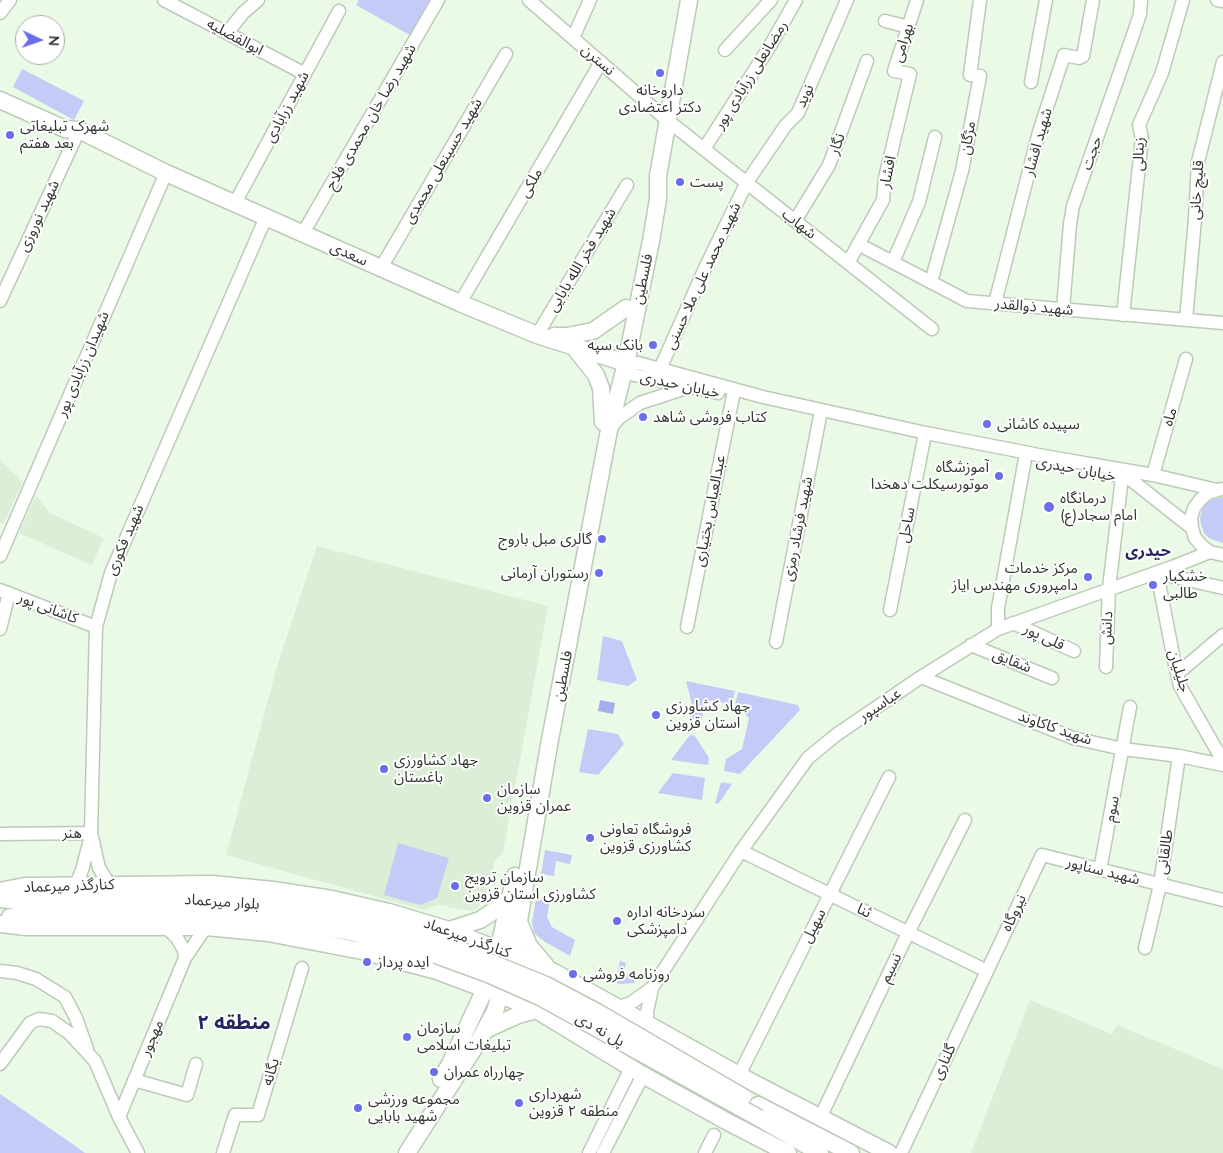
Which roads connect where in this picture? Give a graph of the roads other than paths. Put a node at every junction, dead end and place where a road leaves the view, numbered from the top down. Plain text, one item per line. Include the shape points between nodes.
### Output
1 (10, 0) edge
2 (164, 0) edge
3 (193, 0) edge
4 (258, 0) edge
5 (438, 0) edge
6 (529, 0) edge
7 (590, 0) edge
8 (689, 0) edge
9 (771, 0) edge
10 (796, 0) edge
11 (847, 0) edge
12 (917, 0) edge
13 (980, 0) edge
14 (1046, 0) edge
15 (1093, 0) edge
16 (1141, 0) edge
17 (1183, 0) edge
18 (1218, 0) edge
19 (1223, 1) edge
20 (184, 10) junction
21 (339, 11) dead end
22 (0, 13) edge
23 (885, 22) dead end
24 (909, 27) junction
25 (227, 33) junction
26 (573, 38) junction
27 (724, 50) dead end
28 (506, 54) dead end
29 (601, 62) junction
30 (866, 62) dead end
31 (1223, 62) edge
32 (306, 74) junction
33 (910, 74) joint
34 (1031, 82) dead end
35 (0, 89) edge
36 (0, 100) edge
37 (667, 120) junction
38 (79, 130) junction
39 (935, 137) dead end
40 (704, 149) junction
41 (166, 173) junction
42 (658, 176) junction
43 (746, 182) junction
44 (627, 185) dead end
45 (235, 203) junction
46 (266, 217) junction
47 (795, 221) junction
48 (303, 233) junction
49 (858, 244) junction
50 (893, 262) junction
51 (848, 263) junction
52 (381, 268) junction
53 (931, 282) junction
54 (0, 301) edge
55 (460, 303) junction
56 (995, 304) junction
57 (626, 308) junction
58 (1063, 310) junction
59 (1123, 315) junction
60 (1186, 320) junction
61 (1223, 323) edge
62 (932, 329) dead end
63 (539, 336) junction
64 (574, 346) junction
65 (1186, 359) dead end
66 (620, 362) junction
67 (660, 369) junction
68 (687, 387) junction
69 (733, 396) junction
70 (820, 416) junction
71 (606, 426) junction
72 (924, 439) junction
73 (1025, 459) junction
74 (1153, 475) junction
75 (1128, 476) junction
76 (1220, 489) edge
77 (1192, 528) junction
78 (5, 532) edge
79 (0, 556) edge
80 (1219, 556) edge
81 (1157, 572) junction
82 (1109, 588) junction
83 (1223, 588) edge
84 (5, 591) edge
85 (890, 610) dead end
86 (1013, 623) junction
87 (96, 627) junction
88 (687, 627) dead end
89 (998, 628) junction
90 (0, 629) edge
91 (1223, 635) edge
92 (776, 642) dead end
93 (971, 645) junction
94 (1074, 651) dead end
95 (1106, 667) dead end
96 (1177, 674) junction
97 (921, 677) junction
98 (1052, 678) dead end
99 (1130, 707) dead end
100 (1219, 743) edge
101 (1123, 749) junction
102 (1179, 756) junction
103 (1223, 763) edge
104 (889, 777) dead end
105 (965, 820) dead end
106 (91, 833) junction
107 (0, 834) edge
108 (741, 850) junction
109 (1042, 855) joint
110 (1100, 870) junction
111 (109, 884) junction
112 (76, 885) junction
113 (1160, 885) junction
114 (0, 891) edge
115 (830, 894) junction
116 (512, 895) junction
117 (0, 899) edge
118 (1223, 900) edge
119 (0, 918) edge
120 (519, 920) junction
121 (0, 924) edge
122 (162, 926) junction
123 (206, 927) junction
124 (908, 933) junction
125 (1145, 948) dead end
126 (441, 950) junction
127 (505, 951) junction
128 (186, 958) junction
129 (302, 968) dead end
130 (0, 971) edge
131 (987, 971) junction
132 (554, 972) junction
133 (652, 988) junction
134 (485, 989) junction
135 (501, 995) junction
136 (619, 1007) junction
137 (536, 1010) junction
138 (647, 1023) junction
139 (485, 1030) junction
140 (90, 1055) junction
141 (0, 1064) edge
142 (196, 1064) dead end
143 (637, 1071) junction
144 (739, 1075) junction
145 (134, 1080) junction
146 (759, 1112) junction
147 (119, 1117) junction
148 (820, 1118) junction
149 (610, 1125) junction
150 (714, 1135) dead end
151 (138, 1153) edge
152 (223, 1153) edge
153 (395, 1153) edge
154 (406, 1153) edge
155 (589, 1153) edge
156 (603, 1153) edge
157 (705, 1153) edge
158 (788, 1153) edge
159 (820, 1153) edge
160 (851, 1153) edge
161 (889, 1153) edge
162 (901, 1153) edge

1 - 22 street
2 - 20 street, ابوالفضلیه
3 - 20 street
4 - 25 street
5 - 48 street, شهید رضا خان محمدی فلاح
6 - 26 street, نسترن
7 - 26 street
8 - 37 main road, فلسطین
9 - 27 street
10 - 40 street, رمضانعلی زرآبادی پور
11 - 43 street, نوید via 798,113
12 - 24 street, بهرامی
13 - 53 street, مژگان via 970,75 980,76 962,171
14 - 34 street
15 - 56 street, شهید افشار via 1083,56 1064,55 1039,132
16 - 58 street, حجت via 1140,14 1073,206
17 - 59 street, زینالی via 1162,73 1139,125 1142,138
18 - 19 street
20 - 25 street, ابوالفضلیه
21 - 32 street, شهید زرآبادی
23 - 24 street
24 - 33 street, بهرامی via 894,71
25 - 32 street, ابوالفضلیه
26 - 29 street, نسترن
28 - 52 street, شهید حسینعلی محمدی
29 - 37 street, نسترن
29 - 55 street, ملکی
30 - 47 street, نگار via 829,165
31 - 60 street, قلیچ خانی via 1198,162
32 - 45 street, شهید زرآبادی
33 - 49 street, افشار via 885,178 883,200
35 - 38 main road, سعدی via 68,118
36 - 38 main road, سعدی via 65,128
37 - 40 street, شهاب
37 - 42 main road, فلسطین
38 - 41 main road, سعدی
38 - 54 street, شهید نوروزی
39 - 50 street via 919,202
40 - 43 street, شهاب
41 - 45 main road, سعدی
41 - 78 street, شهیدان زرآبادی پور
42 - 57 main road, فلسطین via 650,198
42 - 66 main road, فلسطین via 656,207
43 - 47 street, شهاب
43 - 67 street, شهید محمد علی ملا حسنی
44 - 63 street, شهید فخر الله بابایی
45 - 46 main road, سعدی
46 - 48 main road, سعدی
46 - 87 street, شهید فکوری via 111,573
47 - 51 street, شهاب
48 - 52 main road, سعدی
49 - 50 street, شهید ذوالقدر
49 - 51 street, افشار
50 - 53 street, شهید ذوالقدر
51 - 62 street, شهاب
52 - 55 main road, سعدی
53 - 56 street, شهید ذوالقدر via 967,301
55 - 63 main road, سعدی
56 - 58 street, شهید ذوالقدر
57 - 63 main road via 593,331 567,336
57 - 66 main road, فلسطین
58 - 59 street, شهید ذوالقدر
59 - 60 street, شهید ذوالقدر
60 - 61 street, شهید ذوالقدر
63 - 64 main road, سعدی
64 - 66 main road, سعدی
64 - 71 main road via 596,375
65 - 74 street, ماه
66 - 67 street, خیابان حیدری
66 - 68 street, خیابان حیدری via 634,375
66 - 71 main road, فلسطین
67 - 75 street, خیابان حیدری via 802,406
68 - 69 street, خیابان حیدری
68 - 71 street via 640,403
69 - 70 street, خیابان حیدری
69 - 88 street, عبدالعباس بختیاری
70 - 72 street, خیابان حیدری
70 - 92 street, شهید فرشاد رمزی
71 - 116 main road, فلسطین
71 - 120 main road, فلسطین
72 - 73 street, خیابان حیدری
72 - 85 street, ساحل
73 - 75 street, خیابان حیدری
73 - 89 street via 998,608
74 - 75 street
74 - 76 street
75 - 77 street
75 - 82 street, دانش
76 - 77 street via 1204,496 1194,508
77 - 80 street via 1202,546
78 - 79 street, شهیدان زرآبادی پور
80 - 81 street, عباسپور
81 - 82 street, عباسپور
81 - 83 street
81 - 96 street, جلیلیان
82 - 86 street, عباسپور
82 - 95 street, دانش
84 - 87 street, کاشانی پور
84 - 90 street
86 - 89 street, عباسپور
86 - 94 street, قلی پور
87 - 106 street, شهید فکوری
89 - 93 street, عباسپور
91 - 96 street
93 - 97 street, عباسپور
93 - 98 street, شقایق
96 - 100 street, جلیلیان via 1180,686
97 - 101 street, شهید کاکاوند via 1073,738
97 - 108 street, عباسپور via 808,758
99 - 101 street, سوم
100 - 103 street, جلیلیان
101 - 102 street, شهید کاکاوند
101 - 110 street, سوم
102 - 103 street, شهید کاکاوند
102 - 113 street, طالقانی
104 - 115 street, سهیل
105 - 124 street, نسیم
106 - 107 street, هنر
106 - 111 street, شهید فکوری via 99,868
106 - 112 street, هنر
108 - 115 street, ثنا
108 - 133 street, عباسپور
109 - 110 street, شهید سناپور
109 - 131 street, نیروگاه
110 - 113 street, شهید سناپور
111 - 112 main road, کنارگذر میرعماد
111 - 126 main road, کنارگذر میرعماد via 212,884 332,899 389,912
112 - 114 main road, کنارگذر میرعماد via 25,886
113 - 118 street, شهید سناپور
113 - 125 street, طالقانی
115 - 124 street, ثنا
115 - 144 street, سهیل
116 - 126 main road
116 - 127 main road, فلسطین
117 - 126 main road, بلوار میرعماد via 218,900 271,905 353,918
119 - 126 main road, بلوار میرعماد via 164,912 217,914 352,932
120 - 127 main road, فلسطین
120 - 132 main road via 529,946
121 - 122 main road, کنارگذر میرعماد via 26,927
122 - 123 main road, کنارگذر میرعماد
122 - 128 street via 177,938
123 - 126 main road, کنارگذر میرعماد via 268,933 378,955
123 - 128 street, مهجور
124 - 131 street, ثنا
124 - 148 street, نسیم
126 - 127 main road, کنارگذر میرعماد
126 - 134 main road, کنارگذر میرعماد
126 - 146 main road, پل نه دی, bridge via 540,997
127 - 132 main road, کنارگذر میرعماد
127 - 134 main road, فلسطین
127 - 135 main road, فلسطین
128 - 145 street, مهجور
129 - 152 street, یگانه via 258,1115 235,1115
130 - 140 street via 36,980 65,997
131 - 162 street, گلناری
132 - 136 main road, کنارگذر میرعماد
132 - 137 main road via 536,974 526,980 524,994
133 - 136 street
133 - 138 street via 646,1012
134 - 135 main road, کنارگذر میرعماد
134 - 153 main road, فلسطین via 450,1064
135 - 137 main road, کنارگذر میرعماد
135 - 139 main road, فلسطین
136 - 138 main road, کنارگذر میرعماد
137 - 139 main road
137 - 143 main road, کنارگذر میرعماد
138 - 144 main road, کنارگذر میرعماد
139 - 154 main road, فلسطین
140 - 141 street via 69,1033 52,1021 39,1019 30,1023
140 - 147 street
142 - 145 street via 186,1096
143 - 149 street
143 - 158 main road, کنارگذر میرعماد
144 - 148 main road, کنارگذر میرعماد
145 - 147 street, مهجور
146 - 159 main road
146 - 160 main road
147 - 151 street
148 - 161 main road, کنارگذر میرعماد
149 - 155 street
149 - 156 street
150 - 157 street

